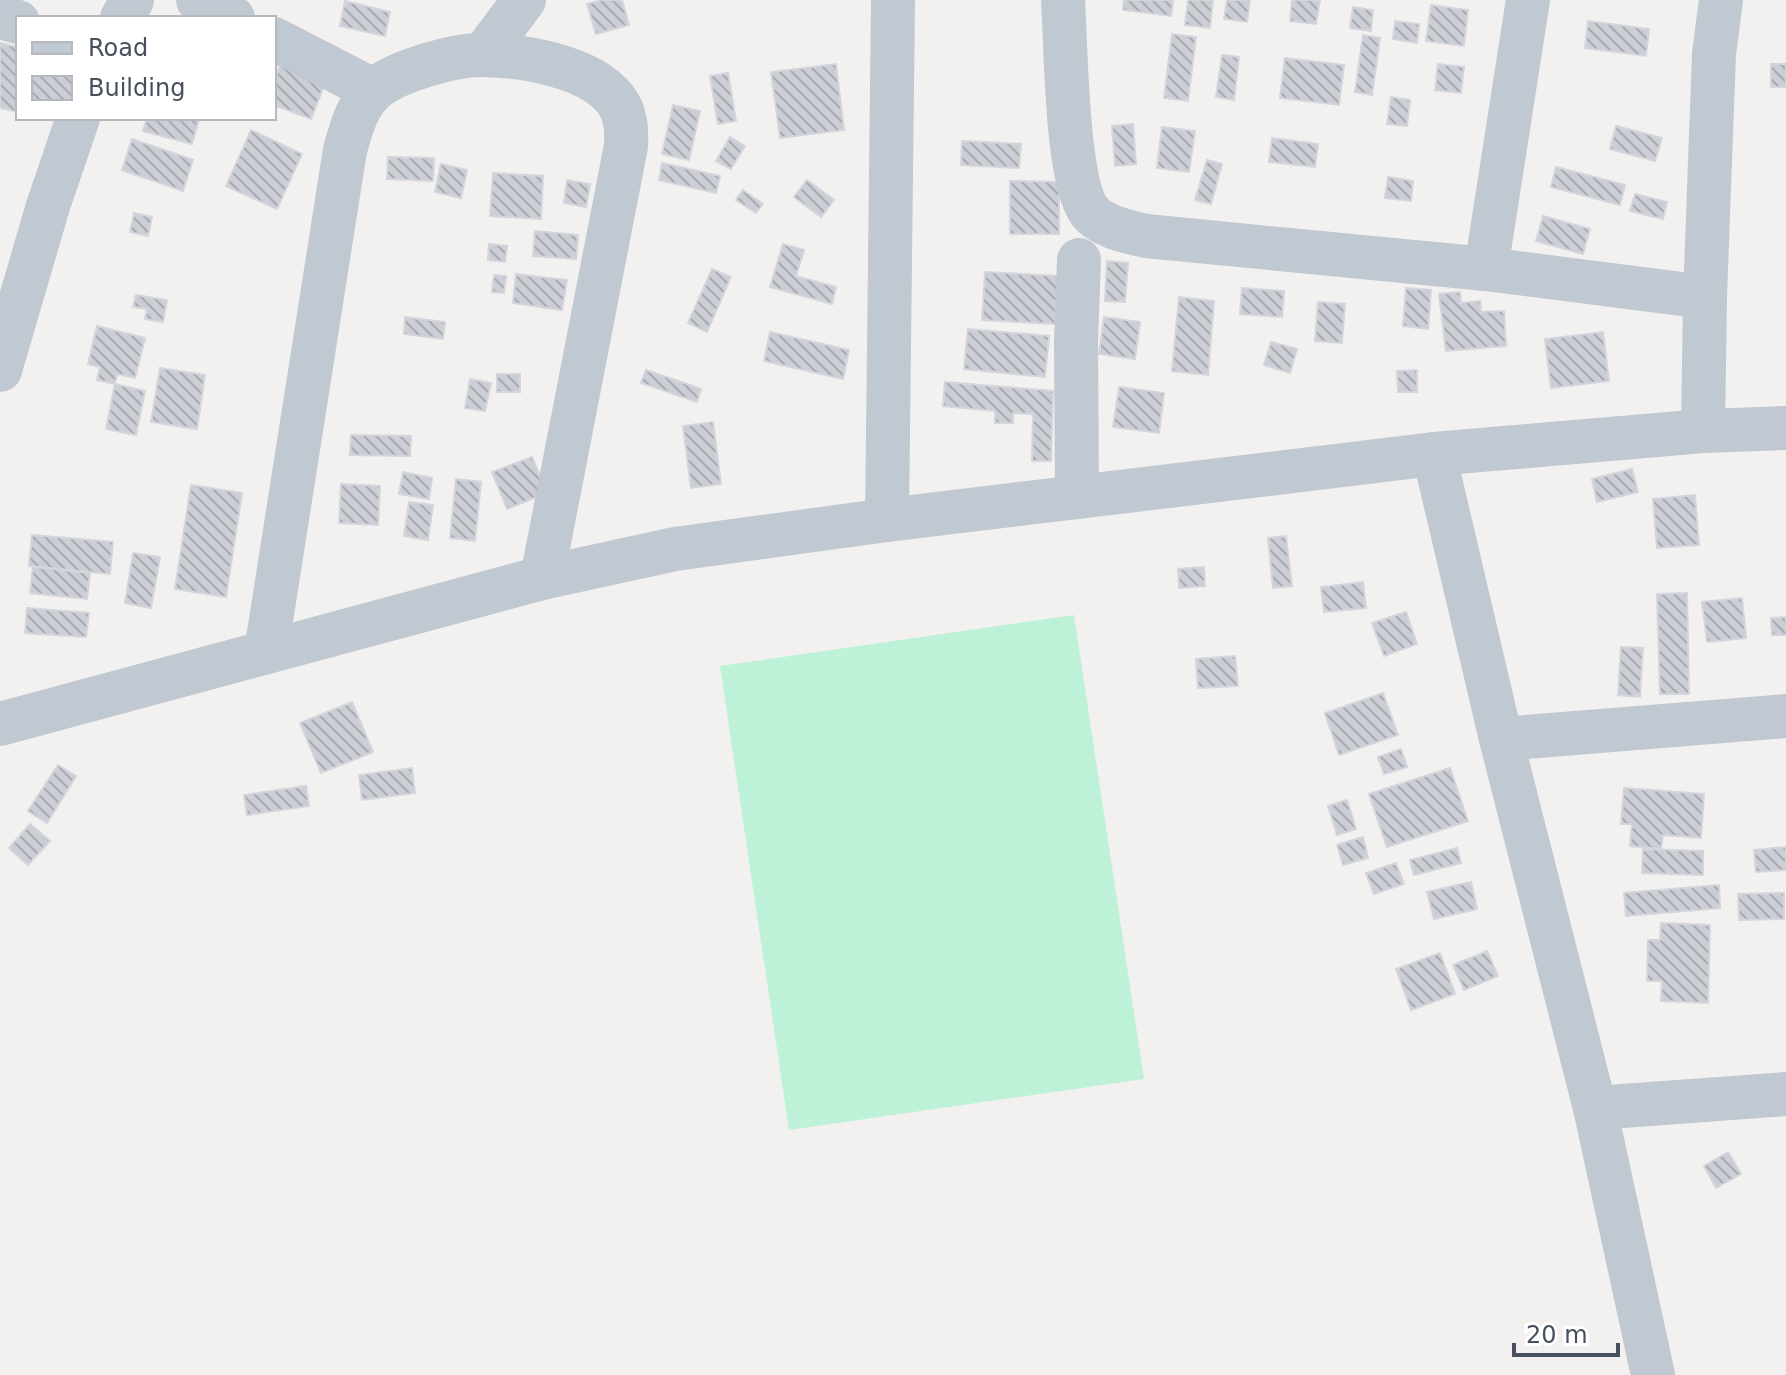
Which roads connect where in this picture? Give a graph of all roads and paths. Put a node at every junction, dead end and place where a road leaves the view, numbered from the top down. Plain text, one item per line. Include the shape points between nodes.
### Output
1 (198, 0) edge
2 (524, 0) edge
3 (893, 0) edge
4 (1063, 0) edge
5 (1528, 0) edge
6 (1721, 0) edge
7 (229, 16) edge
8 (276, 40) edge
9 (483, 55) junction
10 (373, 90) junction
11 (77, 120) edge
12 (1079, 260) dead end
13 (1486, 269) junction
14 (1705, 297) junction
15 (0, 370) edge
16 (1786, 428) edge
17 (1703, 431) junction
18 (1434, 454) junction
19 (1077, 497) junction
20 (887, 520) junction
21 (542, 578) junction
22 (266, 652) junction
23 (1786, 716) edge
24 (0, 724) edge
25 (1501, 739) junction
26 (1786, 1094) edge
27 (1595, 1108) junction
28 (1647, 1373) edge

1 - 7 street
2 - 9 street
3 - 20 street
4 - 13 street via 1075,175 1094,216 1146,236
5 - 13 street
6 - 14 street via 1714,54
8 - 10 street
9 - 10 street via 424,67
9 - 21 street via 543,63 587,77 617,100 627,133
10 - 22 street via 355,118 345,150
11 - 15 street
12 - 19 street
13 - 14 street
14 - 17 street
16 - 17 street
17 - 18 street
18 - 19 street
18 - 25 street
19 - 20 street
20 - 21 street via 675,549
21 - 22 street
22 - 24 street
23 - 25 street
25 - 27 street
26 - 27 street
27 - 28 street

